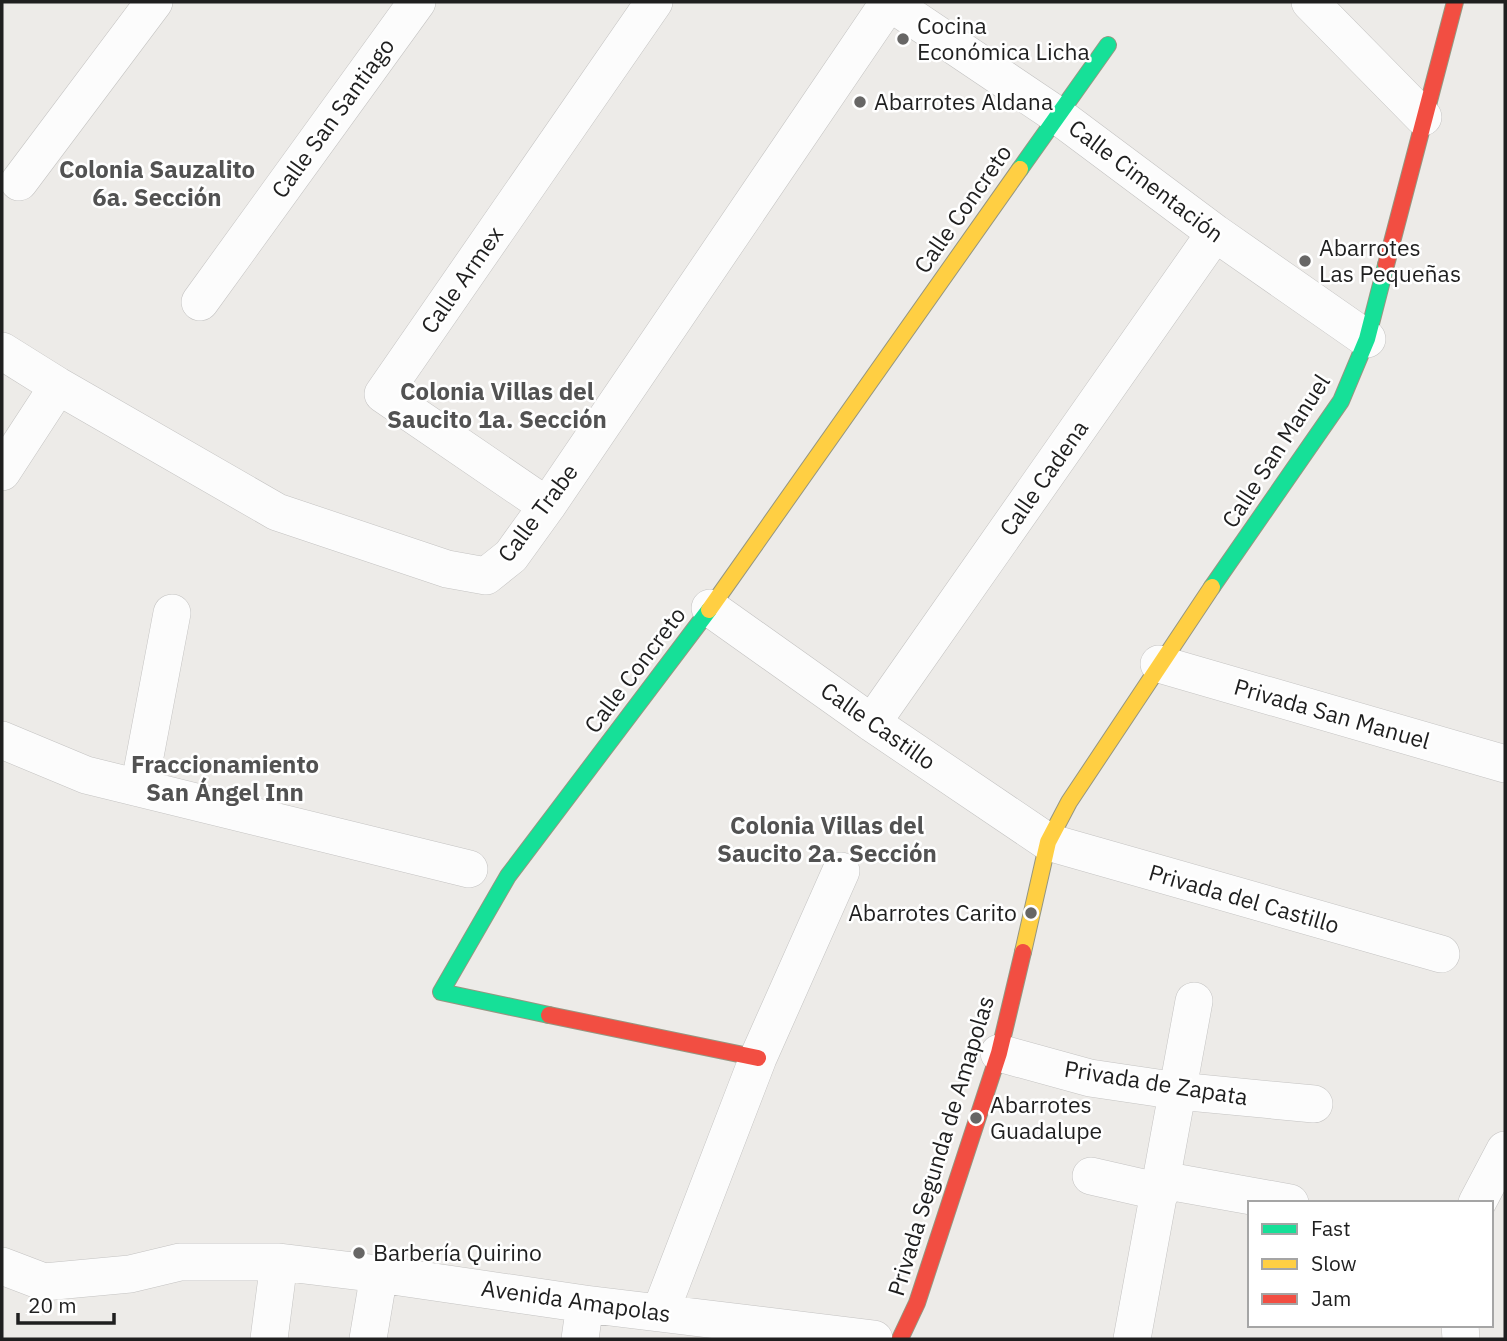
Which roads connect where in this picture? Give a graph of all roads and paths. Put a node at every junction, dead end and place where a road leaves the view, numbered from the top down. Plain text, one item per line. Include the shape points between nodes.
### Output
1 (154, 2) edge
2 (417, 2) edge
3 (654, 2) edge
4 (889, 2) edge
5 (1310, 2) edge
6 (1455, 2) edge
7 (1108, 45) dead end
8 (1057, 115) junction
9 (1423, 117) junction
10 (19, 182) dead end
11 (1216, 233) junction
12 (200, 302) dead end
13 (1367, 339) junction
14 (2, 351) edge
15 (58, 386) junction
16 (2, 472) edge
17 (547, 506) junction
18 (710, 608) junction
19 (172, 613) dead end
20 (1159, 664) junction
21 (872, 723) junction
22 (2, 740) edge
23 (1505, 764) edge
24 (139, 788) junction
25 (1048, 842) junction
26 (469, 869) dead end
27 (841, 871) dead end
28 (1441, 954) dead end
29 (1194, 1001) dead end
30 (999, 1053) junction
31 (758, 1058) junction
32 (1178, 1091) junction
33 (1314, 1104) dead end
34 (1505, 1150) edge
35 (1091, 1176) dead end
36 (1162, 1186) junction
37 (1275, 1201) edge
38 (1478, 1201) edge
39 (279, 1262) junction
40 (2, 1266) edge
41 (379, 1274) junction
42 (660, 1313) junction
43 (582, 1322) edge
44 (269, 1339) edge
45 (368, 1339) edge
46 (874, 1339) edge
47 (900, 1339) edge
48 (1132, 1339) edge

1 - 10 street
2 - 12 street, Calle San Santiago
3 - 17 street, Calle Armex via 383,394
4 - 8 street, Calle Cimentación
4 - 17 street, Calle Trabe
5 - 9 street
6 - 9 street, Calle San Manuel
7 - 8 street, Calle Concreto
8 - 11 street, Calle Cimentación
8 - 18 street, Calle Concreto
9 - 13 street, Calle San Manuel
11 - 13 street, Calle Cimentación
11 - 21 street, Calle Cadena
13 - 20 street, Calle San Manuel via 1341,401
14 - 15 street, Calle Trabe
15 - 16 street
15 - 17 street, Calle Trabe via 277,512 447,569 486,576 511,555
18 - 21 street, Calle Castillo
18 - 31 street, Calle Concreto via 509,876 441,992
19 - 24 street
20 - 23 street, Privada San Manuel
20 - 25 street, Calle San Manuel
21 - 25 street, Calle Castillo
22 - 24 street via 86,775
24 - 26 street
25 - 28 street, Privada del Castillo
25 - 30 street, Privada Segunda de Amapolas
27 - 31 street
29 - 32 street
30 - 32 street, Privada de Zapata via 1090,1078
30 - 47 street, Privada Segunda de Amapolas via 917,1303
31 - 42 street
32 - 33 street, Privada de Zapata
32 - 36 street
34 - 38 street
35 - 36 street
36 - 37 street
36 - 48 street
39 - 40 street, Avenida Amapolas via 180,1262 130,1274 44,1282
39 - 41 street, Avenida Amapolas
39 - 44 street
41 - 43 street, Avenida Amapolas
41 - 45 street
42 - 43 street, Avenida Amapolas
42 - 46 street, Avenida Amapolas

